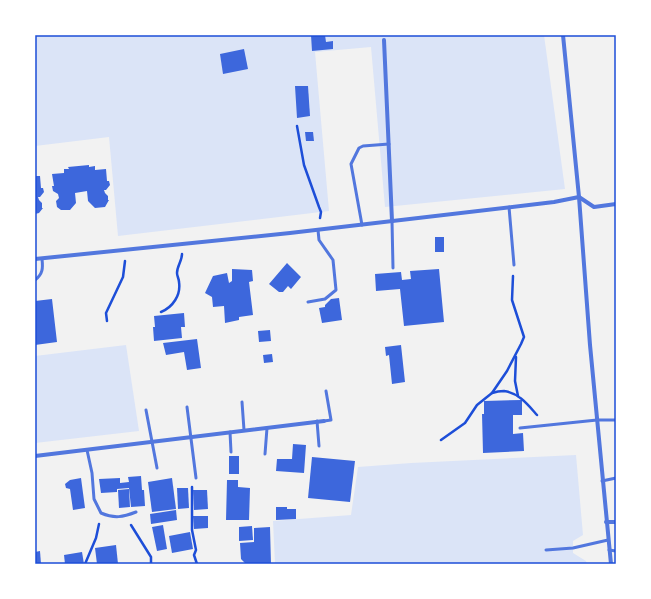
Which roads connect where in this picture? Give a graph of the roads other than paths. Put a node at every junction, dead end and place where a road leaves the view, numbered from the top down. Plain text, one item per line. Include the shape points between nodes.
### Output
1 (563, 35) edge
2 (384, 40) dead end
3 (389, 144) junction
4 (579, 197) junction
5 (616, 204) edge
6 (509, 207) junction
7 (392, 221) junction
8 (362, 225) junction
9 (318, 230) junction
10 (35, 259) edge
11 (42, 259) junction
12 (514, 265) road end
13 (393, 268) dead end
14 (35, 280) edge
15 (308, 302) dead end
16 (326, 391) dead end
17 (242, 402) dead end
18 (187, 407) dead end
19 (146, 410) dead end
20 (597, 420) junction
21 (616, 420) edge
22 (324, 421) joint
23 (317, 422) junction
24 (267, 428) junction
25 (520, 428) dead end
26 (244, 430) junction
27 (230, 432) junction
28 (190, 437) junction
29 (152, 442) junction
30 (319, 446) dead end
31 (87, 450) junction
32 (232, 452) dead end
33 (265, 454) dead end
34 (35, 456) edge
35 (157, 468) dead end
36 (196, 478) road end
37 (616, 478) edge
38 (602, 481) junction
39 (136, 512) dead end
40 (606, 522) junction
41 (616, 522) edge
42 (608, 540) junction
43 (546, 550) dead end
44 (609, 550) junction
45 (616, 551) edge
46 (610, 564) edge

1 - 4 street
2 - 3 street
3 - 7 street
3 - 8 lane via 359,148 351,164
4 - 5 street via 594,207
4 - 6 street
4 - 20 street
6 - 7 street
6 - 12 lane
7 - 8 street
7 - 13 lane
8 - 9 street
9 - 11 street
9 - 15 lane via 319,240 333,260 336,290 325,299
10 - 11 street
11 - 14 lane via 43,269
16 - 22 lane via 331,420
17 - 26 lane
18 - 28 lane
19 - 29 lane
20 - 21 lane
20 - 25 lane
20 - 38 street
22 - 23 street
23 - 24 street
23 - 30 lane
24 - 26 street
24 - 33 lane
26 - 27 street
27 - 28 street
27 - 32 lane
28 - 29 street
28 - 36 lane
29 - 31 street
29 - 35 lane
31 - 34 street
31 - 39 lane via 94,499 101,513 121,517
37 - 38 lane
38 - 40 street
40 - 41 street
40 - 42 street
42 - 43 lane via 573,548
42 - 44 street
44 - 45 lane
44 - 46 street

